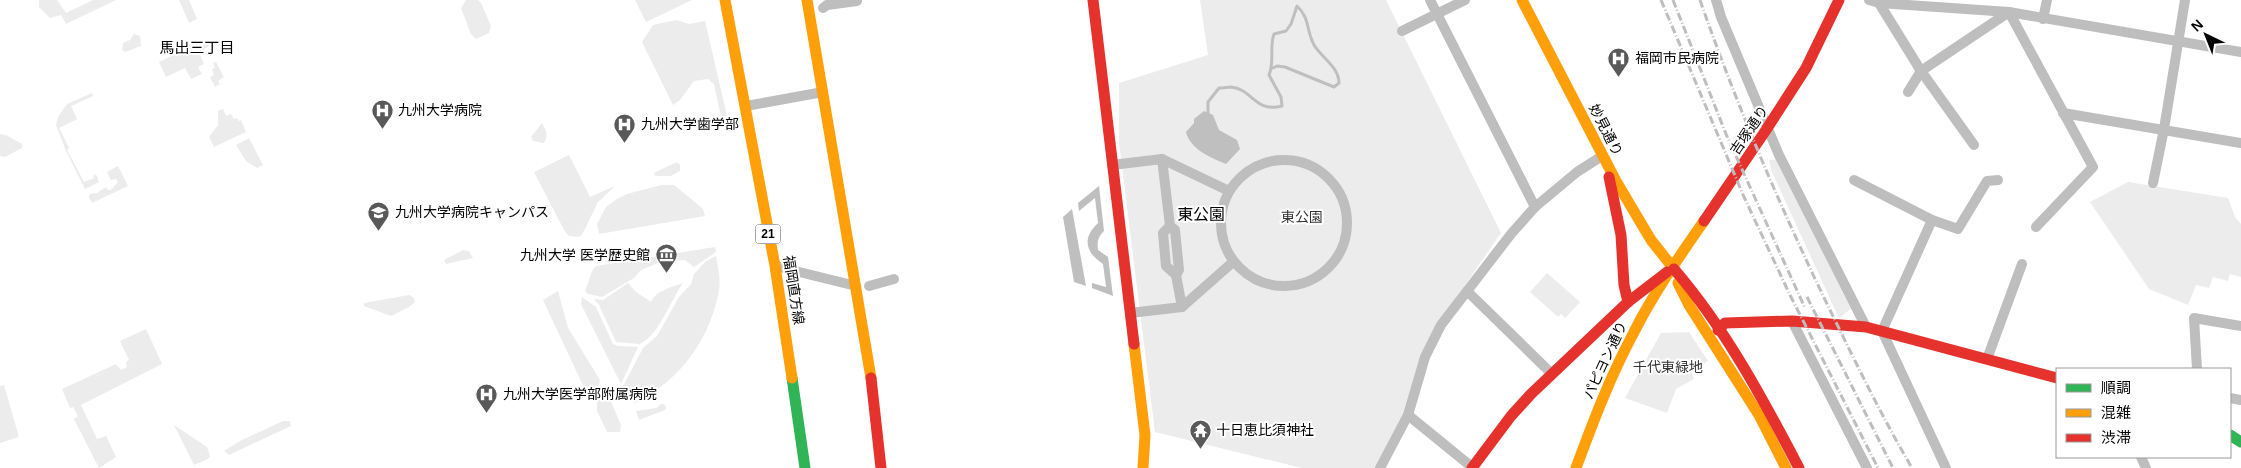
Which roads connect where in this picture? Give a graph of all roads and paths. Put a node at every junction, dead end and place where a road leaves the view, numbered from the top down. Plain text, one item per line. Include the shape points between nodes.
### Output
1 (725, 0) edge
2 (807, 0) edge
3 (1093, 0) edge
4 (1430, 0) edge
5 (1465, 0) edge
6 (1522, 0) edge
7 (1716, 0) edge
8 (1839, 0) edge
9 (2046, 0) edge
10 (2185, 0) edge
11 (1874, 1) edge
12 (857, 2) dead end
13 (1955, 5) edge
14 (823, 8) dead end
15 (2009, 12) junction
16 (1437, 14) junction
17 (2043, 19) junction
18 (1402, 31) dead end
19 (2178, 42) junction
20 (2241, 52) edge
21 (1921, 71) junction
22 (823, 92) junction
23 (1908, 92) dead end
24 (746, 106) junction
25 (2063, 113) junction
26 (1768, 130) junction
27 (2164, 130) junction
28 (2241, 143) edge
29 (1974, 145) dead end
30 (1162, 159) junction
31 (1604, 160) junction
32 (1112, 165) junction
33 (1854, 180) dead end
34 (1998, 180) dead end
35 (2152, 183) dead end
36 (1229, 191) junction
37 (1535, 207) junction
38 (1932, 220) junction
39 (2036, 227) dead end
40 (1233, 262) junction
41 (2022, 264) dead end
42 (775, 266) junction
43 (1672, 269) junction
44 (894, 279) dead end
45 (856, 286) junction
46 (869, 286) dead end
47 (1467, 291) junction
48 (1628, 302) junction
49 (1182, 307) junction
50 (1130, 314) junction
51 (1792, 321) junction
52 (2241, 326) edge
53 (1866, 327) junction
54 (1718, 330) junction
55 (1882, 331) junction
56 (1987, 359) junction
57 (2197, 368) edge
58 (1552, 374) junction
59 (2056, 378) edge
60 (1408, 415) junction
61 (805, 468) edge
62 (882, 468) edge
63 (1143, 468) edge
64 (1380, 468) edge
65 (1472, 468) edge
66 (1576, 468) edge
67 (1786, 468) edge
68 (1799, 468) edge
69 (1867, 468) edge
70 (1946, 468) edge

1 - 24 main road, 福岡直方線 / 21
2 - 22 main road
3 - 32 main road
4 - 16 street
5 - 16 street
6 - 31 main road, 妙見通り
7 - 26 street
8 - 26 main road, 吉塚通り via 1807,66
9 - 17 street
10 - 19 street
11 - 13 street
11 - 21 street
12 - 14 street
13 - 15 street
15 - 17 street
15 - 21 street
15 - 25 street
16 - 18 street
16 - 37 street
17 - 19 street
19 - 20 street
19 - 27 street
21 - 23 street
21 - 29 street
22 - 24 street
22 - 45 main road
24 - 42 main road, 福岡直方線 / 21
25 - 27 street
25 - 39 street via 2093,167
26 - 43 main road, 吉塚通り
26 - 53 street
27 - 28 street
27 - 35 street
30 - 32 street
30 - 36 street
30 - 49 street via 1170,226 1175,230 1179,270 1176,275
31 - 37 street via 1577,172
31 - 43 main road, 妙見通り
31 - 48 main road via 1621,234
32 - 50 main road
33 - 38 street
34 - 38 street via 1987,181 1958,229
36 - 40 street via 1221,219 1224,241
36 - 40 street via 1254,168 1274,160 1306,163 1325,174 1340,191 1347,212 1344,244 1333,263 1311,280 1278,286 1257,280
37 - 47 street
38 - 55 street
40 - 49 street
41 - 56 street
42 - 45 street
42 - 61 main road, 福岡直方線 / 21
43 - 48 main road
43 - 54 main road, 妙見通り via 1694,294
43 - 66 main road, パピヨン通り via 1623,351
43 - 67 main road, 妙見通り via 1689,305 1758,415
44 - 46 street
45 - 62 main road
47 - 58 street
47 - 60 street via 1442,325 1425,357
48 - 58 main road
49 - 50 street
50 - 63 main road via 1145,435
51 - 53 main road
51 - 54 main road via 1725,323
51 - 69 street
52 - 57 street via 2194,318
53 - 55 main road
54 - 68 main road, 妙見通り via 1769,409
55 - 56 main road
55 - 70 street
56 - 59 main road
58 - 65 main road via 1511,416
60 - 64 street
60 - 65 street

